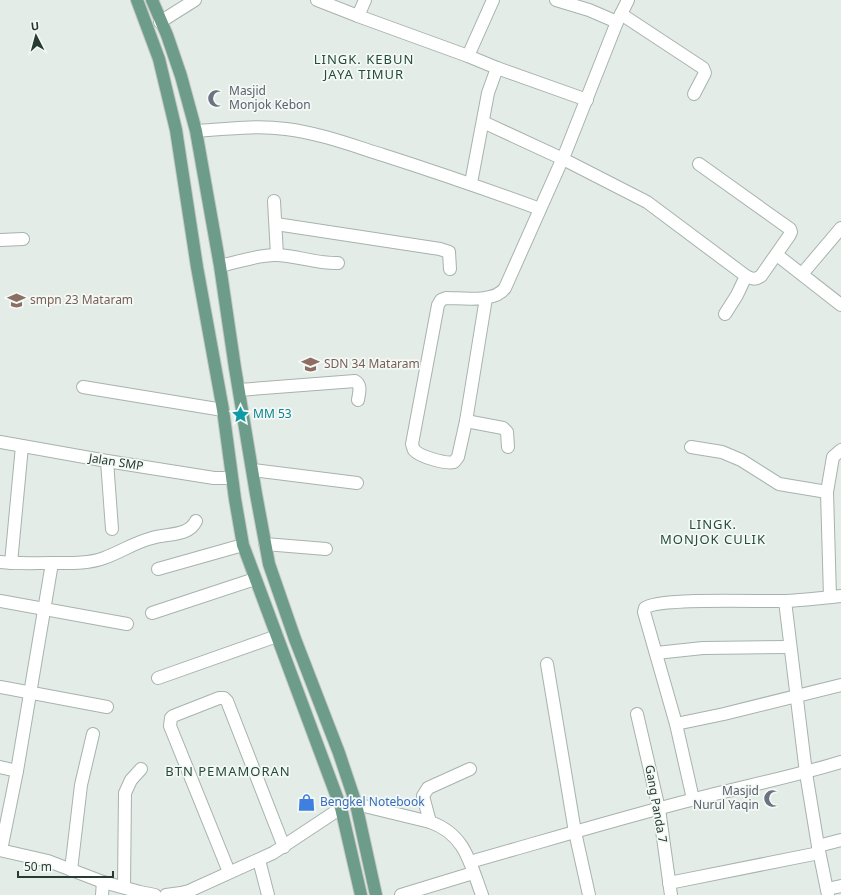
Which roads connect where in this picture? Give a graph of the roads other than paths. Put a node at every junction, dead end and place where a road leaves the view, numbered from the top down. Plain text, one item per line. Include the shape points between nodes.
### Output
1 (137, 0) edge
2 (152, 0) edge
3 (195, 0) edge
4 (317, 0) edge
5 (364, 0) edge
6 (493, 0) edge
7 (556, 0) edge
8 (628, 0) edge
9 (358, 16) junction
10 (619, 18) junction
11 (160, 22) junction
12 (468, 56) junction
13 (497, 68) junction
14 (694, 94) dead end
15 (587, 100) junction
16 (482, 122) junction
17 (196, 131) junction
18 (563, 159) junction
19 (699, 164) dead end
20 (471, 184) junction
21 (274, 200) dead end
22 (540, 209) junction
23 (211, 218) junction
24 (191, 224) junction
25 (276, 224) junction
26 (841, 228) edge
27 (23, 239) dead end
28 (0, 240) edge
29 (277, 255) junction
30 (776, 255) junction
31 (338, 263) dead end
32 (220, 266) junction
33 (450, 269) dead end
34 (802, 274) junction
35 (746, 276) junction
36 (486, 298) junction
37 (841, 305) edge
38 (726, 314) dead end
39 (83, 387) dead end
40 (238, 390) junction
41 (358, 400) dead end
42 (223, 410) junction
43 (466, 421) junction
44 (0, 442) edge
45 (22, 446) junction
46 (508, 447) dead end
47 (691, 447) dead end
48 (841, 450) edge
49 (107, 461) junction
50 (253, 470) junction
51 (232, 478) junction
52 (358, 483) dead end
53 (828, 492) junction
54 (196, 521) dead end
55 (112, 529) dead end
56 (265, 544) junction
57 (244, 545) junction
58 (326, 549) dead end
59 (6, 563) edge
60 (52, 563) junction
61 (158, 569) dead end
62 (255, 579) junction
63 (836, 597) edge
64 (0, 601) edge
65 (785, 601) junction
66 (282, 602) junction
67 (265, 606) junction
68 (45, 609) junction
69 (152, 613) dead end
70 (127, 624) dead end
71 (277, 636) junction
72 (790, 647) junction
73 (656, 653) junction
74 (547, 664) dead end
75 (158, 678) dead end
76 (841, 684) edge
77 (0, 687) edge
78 (30, 692) junction
79 (796, 696) junction
80 (107, 707) dead end
81 (637, 714) dead end
82 (676, 724) junction
83 (93, 734) dead end
84 (841, 762) edge
85 (0, 767) edge
86 (141, 769) dead end
87 (470, 769) dead end
88 (17, 771) junction
89 (806, 773) junction
90 (693, 799) junction
91 (356, 804) junction
92 (342, 808) junction
93 (659, 809) junction
94 (430, 822) junction
95 (575, 832) junction
96 (841, 840) edge
97 (284, 847) junction
98 (818, 849) junction
99 (0, 850) edge
100 (259, 860) junction
101 (472, 868) junction
102 (71, 870) junction
103 (229, 872) junction
104 (103, 882) junction
105 (841, 886) edge
106 (124, 887) junction
107 (670, 889) edge
108 (828, 892) edge
109 (181, 894) edge
110 (102, 895) edge
111 (155, 895) edge
112 (166, 895) edge
113 (268, 895) edge
114 (361, 895) edge
115 (376, 895) edge
116 (401, 895) edge
117 (482, 895) edge
118 (589, 895) edge

1 - 24 main road via 159,59 168,92
2 - 11 main road
3 - 11 street
4 - 9 street
5 - 9 street
6 - 12 street
7 - 10 street
8 - 10 street
9 - 12 street
10 - 14 street via 703,68 704,73
10 - 15 street
11 - 17 main road via 181,76
12 - 13 street
13 - 15 street
13 - 16 street
15 - 18 street
16 - 18 street
16 - 20 street
17 - 20 street via 249,127 287,129 349,144
17 - 23 main road
18 - 22 street
18 - 35 street via 647,202
19 - 30 street via 790,229 789,236
20 - 22 street
21 - 25 street
22 - 36 street via 505,288 499,294
23 - 24 main road
23 - 32 main road
24 - 42 main road
25 - 29 street
25 - 33 street via 440,249 449,252
26 - 34 street
27 - 28 street
29 - 31 street
29 - 32 street via 266,255
30 - 34 street
30 - 35 street via 759,278
32 - 40 main road
34 - 37 street
35 - 38 street
36 - 43 street
36 - 43 street via 446,298 438,305 412,442 414,451 443,462 454,462 458,457
39 - 42 street
40 - 41 street via 355,381 360,386
40 - 50 main road
42 - 51 main road
43 - 46 street via 503,428 507,432
44 - 45 street, Jalan SMP
45 - 49 street, Jalan SMP
45 - 59 street
47 - 53 street via 722,452 741,460 779,484
48 - 53 street via 833,457
49 - 51 street, Jalan SMP via 214,478
49 - 55 street
50 - 52 street
50 - 56 main road
51 - 57 main road
53 - 63 street
54 - 60 street via 188,531 142,540 104,558
56 - 58 street
56 - 66 main road
57 - 61 street
57 - 62 main road
59 - 60 street
60 - 68 street
62 - 67 main road
62 - 69 street
63 - 65 street
64 - 68 street
65 - 72 street
65 - 73 street via 675,601 646,606 644,612
66 - 67 main road
66 - 91 main road
67 - 71 main road
68 - 70 street
68 - 78 street
71 - 75 street
71 - 92 main road
72 - 73 street via 703,648
72 - 79 street
73 - 82 street
74 - 95 street
76 - 79 street
77 - 78 street
78 - 80 street
78 - 88 street
79 - 82 street
79 - 89 street
81 - 93 street, Gang Panda 7
82 - 90 street
83 - 102 street via 81,785
84 - 89 street
85 - 88 street
86 - 106 street via 131,780 126,793
87 - 94 street via 428,788 423,796
88 - 99 street
89 - 90 street
89 - 98 street
90 - 93 street
91 - 94 street
91 - 115 main road
92 - 97 street
92 - 114 main road
93 - 95 street
93 - 107 street, Gang Panda 7
94 - 101 street via 440,825 455,836
95 - 101 street
95 - 118 street
96 - 98 street
97 - 100 street
97 - 103 street via 224,698 173,716 170,726
98 - 107 street
98 - 108 street
99 - 102 street via 28,855
100 - 103 street
100 - 113 street
101 - 116 street
101 - 117 street
102 - 104 street
103 - 109 street
104 - 106 street
104 - 110 street
105 - 108 street
106 - 111 street
109 - 112 street

